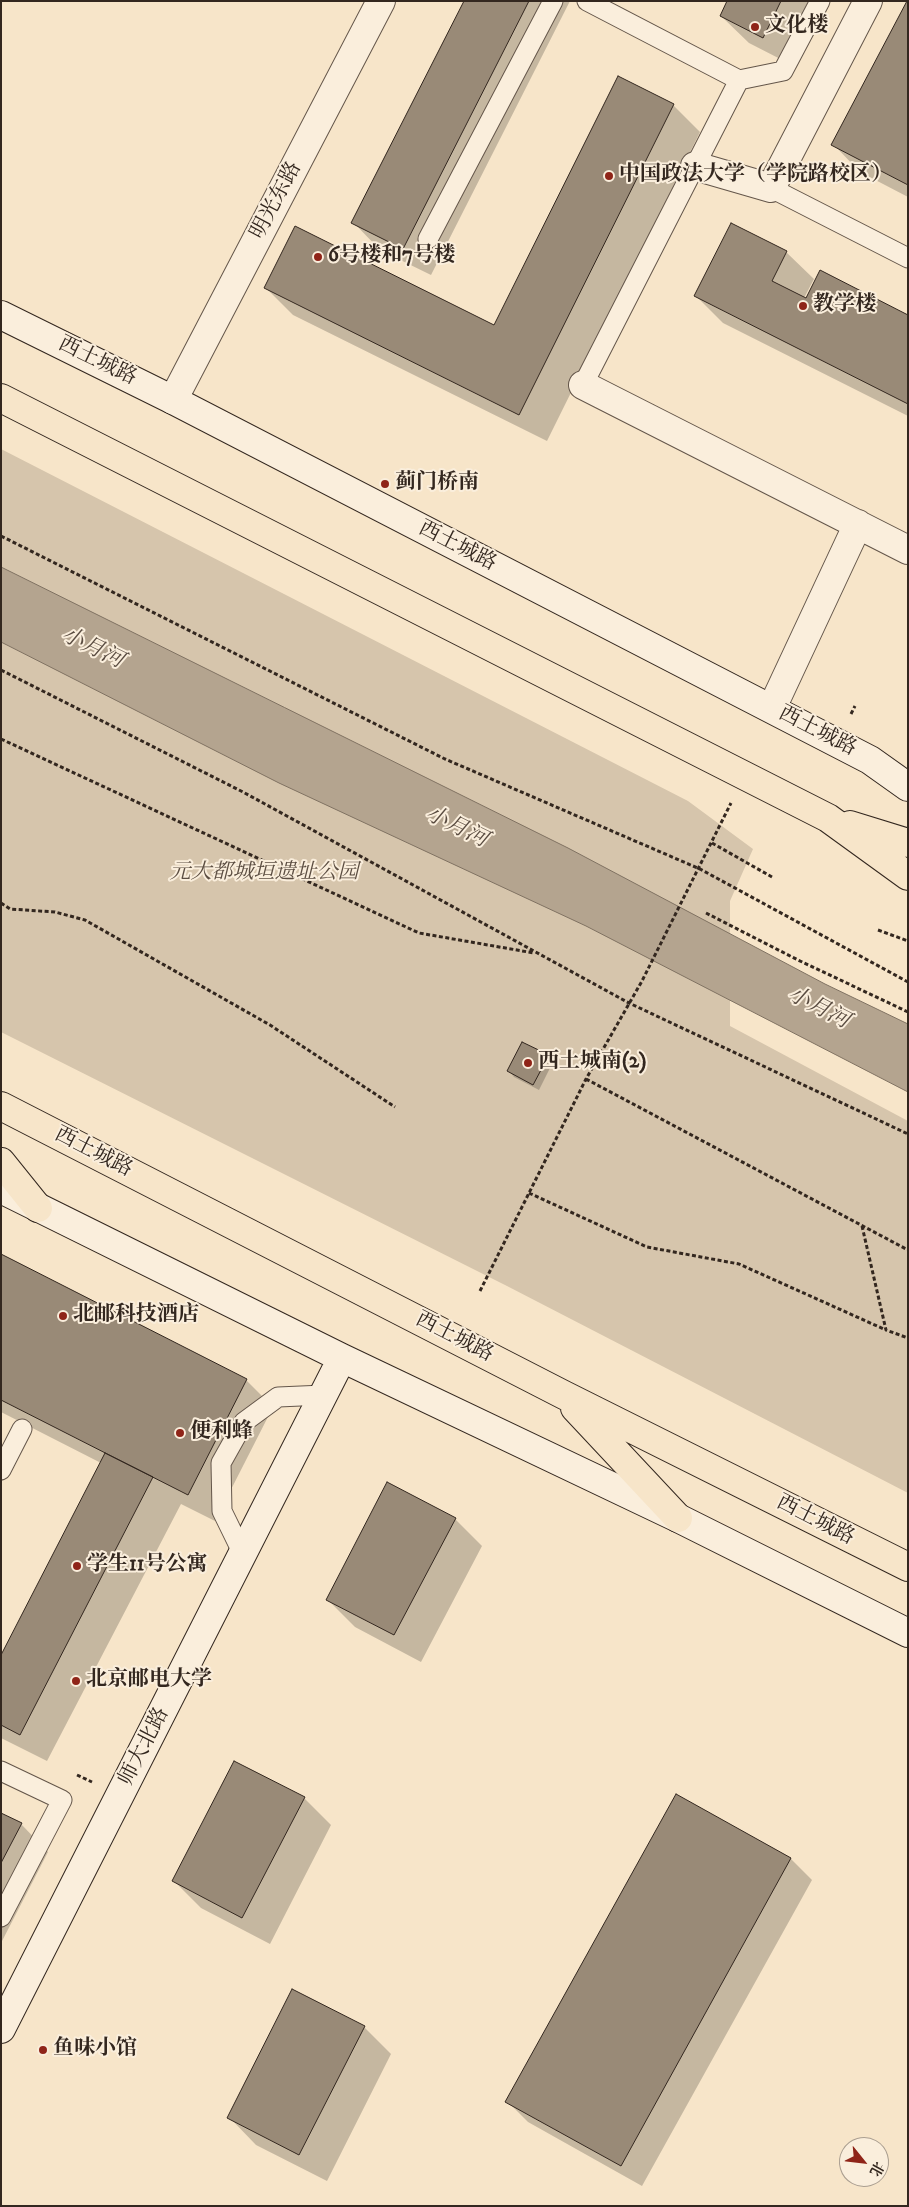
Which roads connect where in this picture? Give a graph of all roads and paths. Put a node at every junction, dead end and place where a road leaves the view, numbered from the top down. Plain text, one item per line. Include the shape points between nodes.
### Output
1 (381, 1) edge
2 (553, 1) edge
3 (587, 1) edge
4 (820, 1) edge
5 (868, 1) edge
6 (739, 80) junction
7 (695, 166) junction
8 (771, 188) junction
9 (428, 239) dead end
10 (908, 258) edge
11 (1, 315) edge
12 (583, 385) joint
13 (1, 398) edge
14 (173, 400) junction
15 (858, 524) junction
16 (1, 536) edge
17 (908, 550) edge
18 (1, 670) edge
19 (855, 706) dead end
20 (772, 708) junction
21 (849, 718) dead end
22 (1, 740) edge
23 (870, 760) junction
24 (908, 778) edge
25 (908, 787) edge
26 (731, 803) dead end
27 (828, 818) junction
28 (712, 843) junction
29 (908, 843) edge
30 (700, 869) junction
31 (908, 876) edge
32 (772, 877) dead end
33 (1, 903) edge
34 (706, 913) dead end
35 (878, 930) dead end
36 (908, 941) edge
37 (537, 953) junction
38 (908, 982) edge
39 (629, 1003) junction
40 (908, 1012) edge
41 (586, 1079) junction
42 (1, 1106) edge
43 (395, 1107) dead end
44 (908, 1134) edge
45 (1, 1162) edge
46 (1, 1190) edge
47 (529, 1193) junction
48 (38, 1208) junction
49 (862, 1226) junction
50 (908, 1250) edge
51 (480, 1291) dead end
52 (886, 1330) junction
53 (908, 1338) edge
54 (342, 1358) junction
55 (324, 1395) junction
56 (564, 1396) junction
57 (22, 1429) dead end
58 (1, 1470) edge
59 (678, 1518) junction
60 (243, 1554) junction
61 (908, 1567) edge
62 (908, 1633) edge
63 (1, 1771) edge
64 (1, 1917) edge
65 (1, 2029) edge

1 - 14 street, 明光东路
2 - 9 lane
3 - 6 lane
4 - 6 lane via 783,71
5 - 8 street
6 - 7 lane
7 - 8 street
7 - 12 lane
8 - 10 lane
11 - 14 street, 西土城路
12 - 15 street
13 - 27 highway
14 - 20 street, 西土城路
15 - 17 street
15 - 20 street
16 - 30 path via 445,759
18 - 37 path via 242,792
19 - 21 path
20 - 23 street, 西土城路
22 - 37 path via 419,933
23 - 24 street
23 - 25 street, 西土城路
26 - 28 path
27 - 29 highway
27 - 31 highway
28 - 30 path
28 - 32 path
30 - 38 path
30 - 39 path
33 - 43 path via 10,909 55,912 85,920 270,1024
34 - 40 path
35 - 36 path
37 - 39 path
39 - 41 path
39 - 44 path
41 - 47 path
41 - 49 path
42 - 56 highway, 西土城路
45 - 48 highway
46 - 48 street
47 - 51 path
47 - 52 path via 647,1247 739,1264
48 - 54 street
49 - 50 path
49 - 52 path
52 - 53 path
54 - 55 street, 师大北路
54 - 59 street
55 - 60 street, 师大北路
55 - 60 lane via 278,1397 244,1422 221,1463 222,1511
56 - 59 highway
56 - 61 highway, 西土城路
57 - 58 lane
59 - 62 street
60 - 65 street, 师大北路
63 - 64 lane via 62,1800

